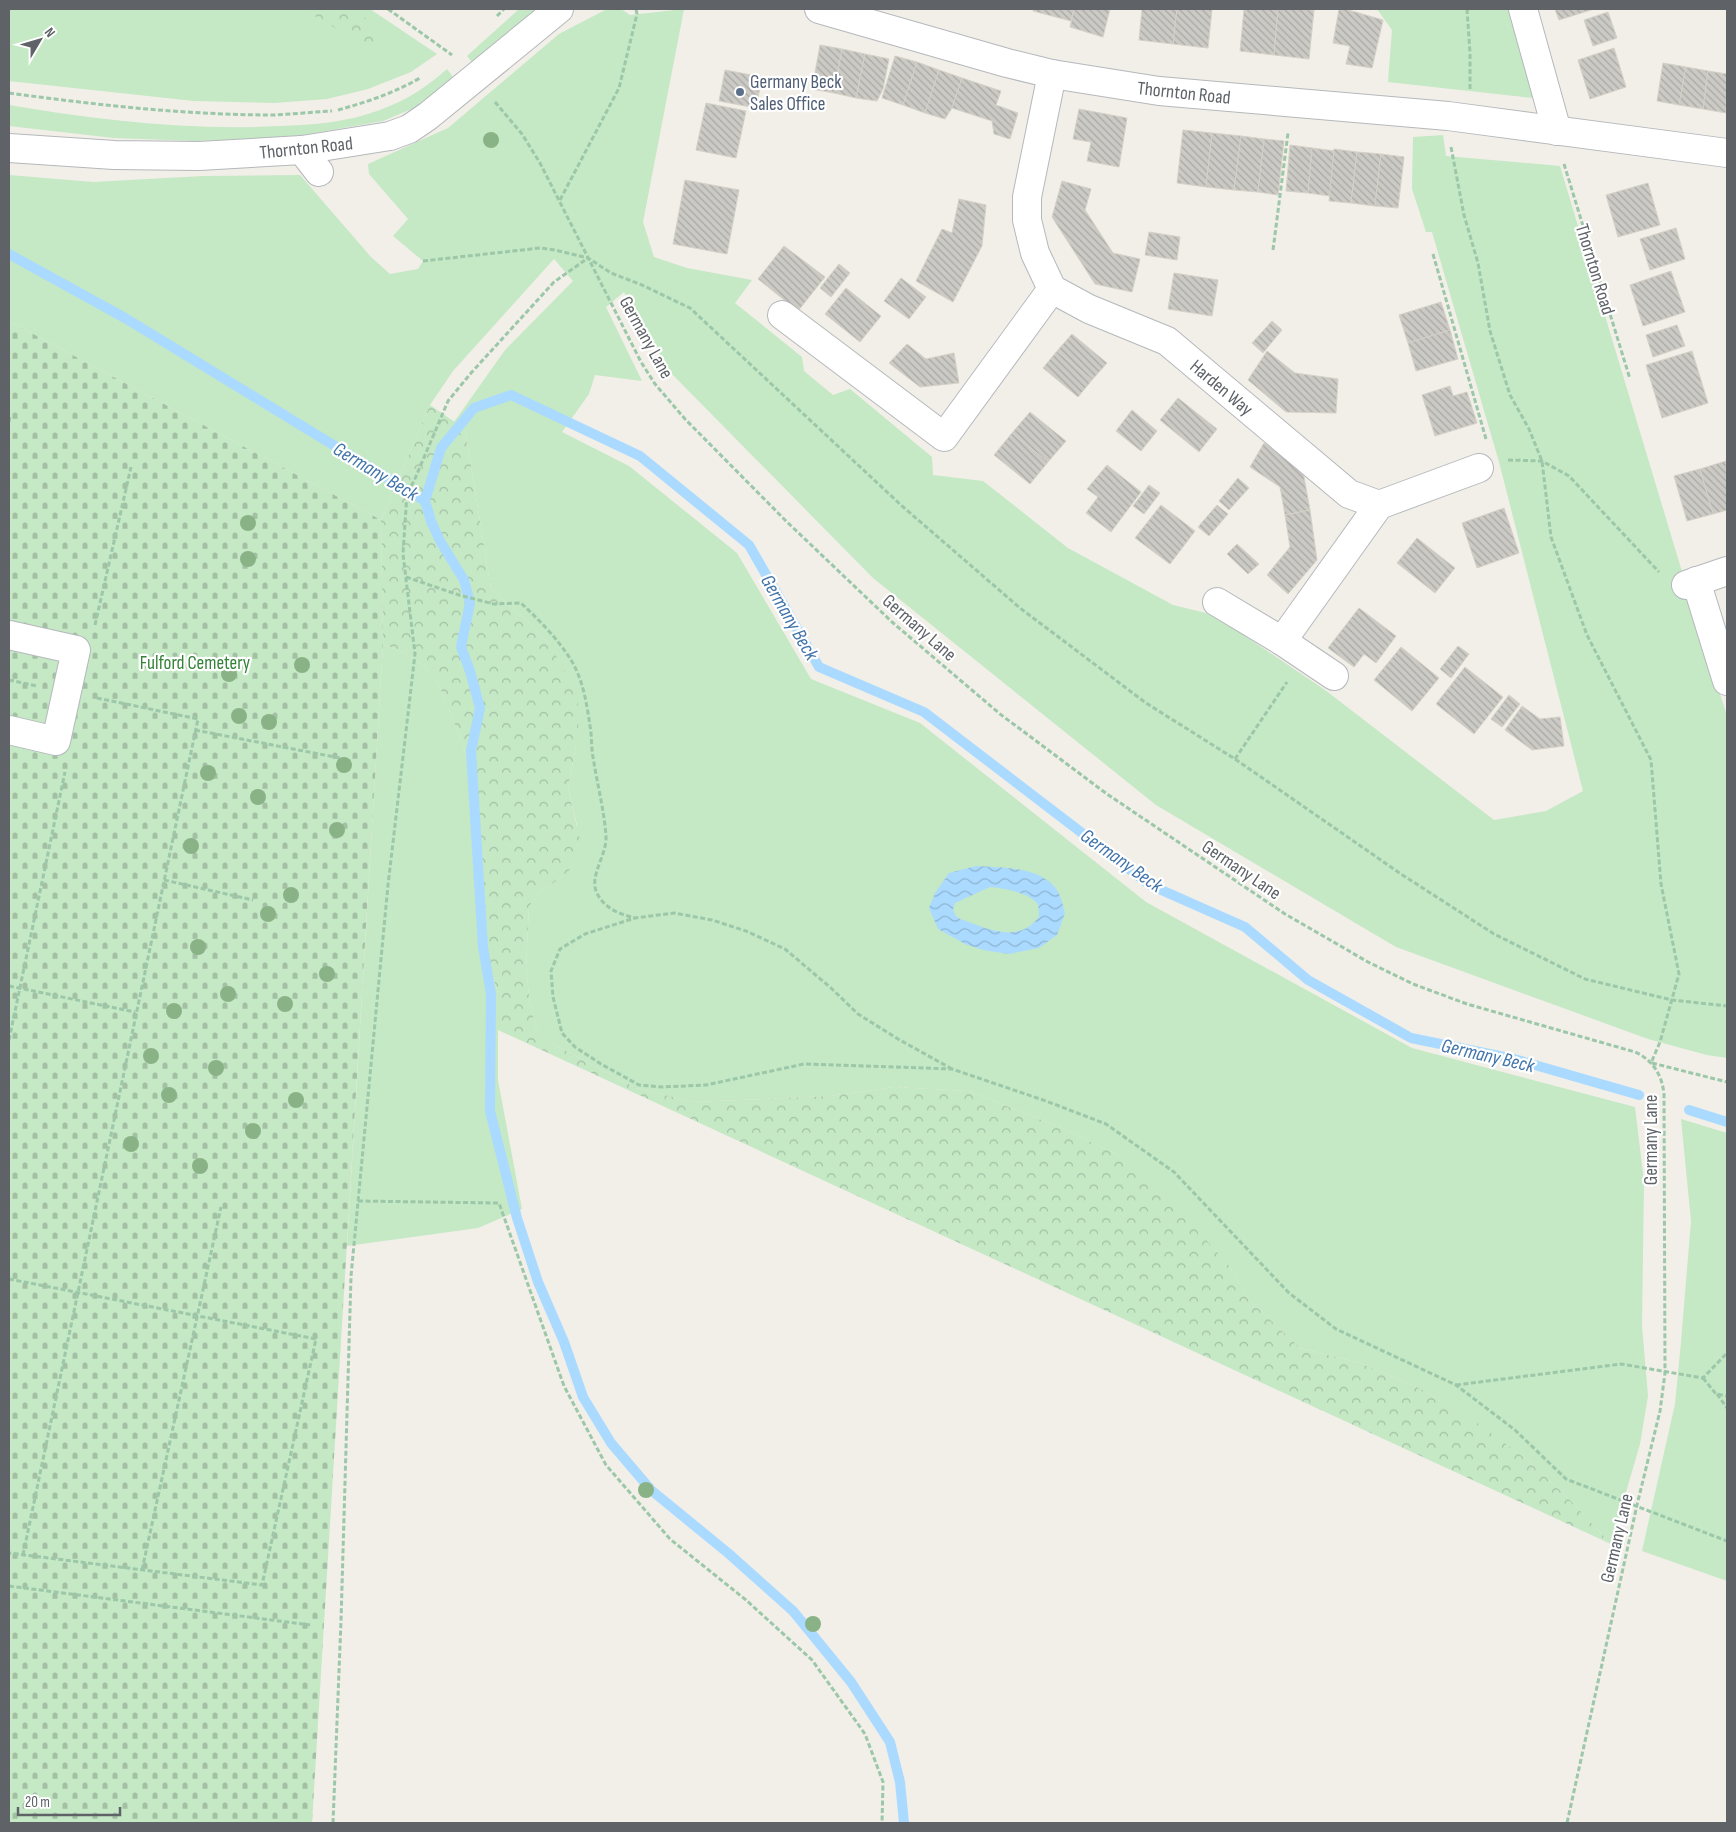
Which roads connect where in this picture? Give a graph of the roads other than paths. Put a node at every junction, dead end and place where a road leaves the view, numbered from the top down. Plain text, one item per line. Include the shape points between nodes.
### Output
1 (559, 9) edge
2 (819, 9) edge
3 (1523, 9) edge
4 (857, 14) edge
5 (1052, 74) junction
6 (1557, 130) junction
7 (9, 148) edge
8 (302, 150) junction
9 (1727, 153) edge
10 (319, 172) dead end
11 (1052, 289) junction
12 (782, 315) dead end
13 (1486, 466) road end
14 (1379, 505) junction
15 (1727, 571) edge
16 (1217, 602) dead end
17 (9, 635) edge
18 (1282, 640) junction
19 (1334, 676) dead end
20 (1727, 681) edge
21 (9, 730) edge

1 - 8 street, Thornton Road via 409,129 390,136
2 - 4 street, Thornton Road
3 - 6 street
4 - 5 street, Thornton Road
5 - 6 street, Thornton Road via 1159,91 1448,116
5 - 11 street via 1028,198 1027,220 1035,253
6 - 9 street, Thornton Road
7 - 8 street, Thornton Road via 114,155 199,156
8 - 10 street
11 - 12 street via 944,437
11 - 14 street, Harden Way via 1089,309 1167,341 1350,494
13 - 14 street
14 - 18 street
15 - 20 street via 1691,583
16 - 18 street
17 - 21 street via 76,650 56,741
18 - 19 street

